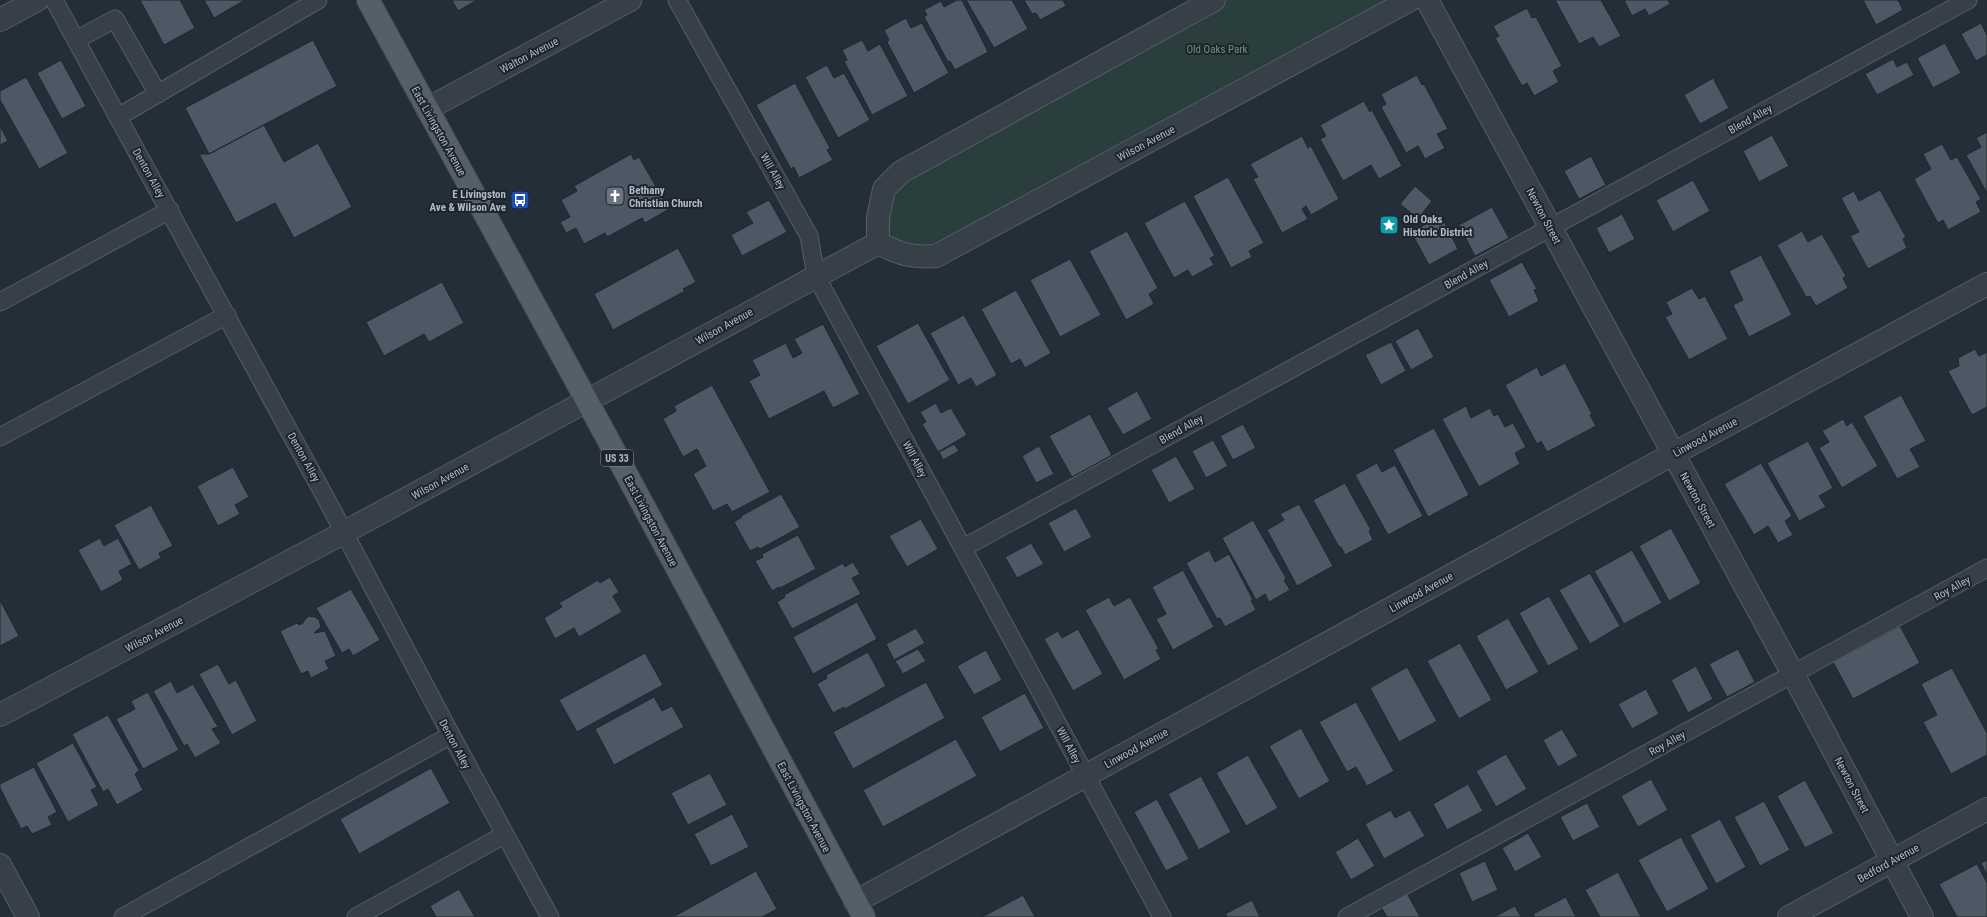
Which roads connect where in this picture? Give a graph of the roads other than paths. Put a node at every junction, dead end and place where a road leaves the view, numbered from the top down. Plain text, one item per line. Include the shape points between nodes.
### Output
1 (37, 0) edge
2 (54, 0) edge
3 (318, 0) edge
4 (368, 0) edge
5 (630, 0) edge
6 (677, 0) edge
7 (1214, 0) edge
8 (1410, 0) edge
9 (1427, 0) edge
10 (1968, 0) edge
11 (0, 20) edge
12 (76, 40) junction
13 (158, 94) junction
14 (427, 109) junction
15 (118, 117) junction
16 (170, 210) junction
17 (1551, 229) junction
18 (878, 243) junction
19 (816, 276) junction
20 (1987, 284) edge
21 (0, 302) edge
22 (227, 315) junction
23 (587, 401) junction
24 (0, 437) edge
25 (1673, 454) junction
26 (345, 532) junction
27 (963, 548) junction
28 (1987, 568) edge
29 (1793, 674) junction
30 (0, 715) edge
31 (450, 735) junction
32 (1086, 776) junction
33 (1987, 809) edge
34 (504, 835) junction
35 (1892, 860) junction
36 (0, 865) edge
37 (859, 909) edge
38 (28, 917) edge
39 (123, 917) edge
40 (356, 917) edge
41 (550, 917) edge
42 (1162, 917) edge
43 (1347, 917) edge
44 (1789, 917) edge
45 (1922, 917) edge

1 - 11 street
2 - 12 lane, Denton Alley
3 - 13 lane
4 - 14 main road, East Livingston Avenue / US 33
5 - 14 street, Walton Avenue
6 - 19 lane, Will Alley via 810,236
7 - 18 street via 901,172 884,189 878,218
8 - 18 street, Wilson Avenue via 936,256 918,258 898,254
9 - 17 street, Newton Street
10 - 17 lane, Blend Alley
12 - 13 lane via 115,19
12 - 15 lane, Denton Alley
13 - 15 lane
14 - 23 main road, East Livingston Avenue / US 33
15 - 16 lane, Denton Alley
16 - 21 lane
16 - 22 lane, Denton Alley
17 - 25 street, Newton Street
17 - 27 lane, Blend Alley
18 - 19 street, Wilson Avenue
19 - 23 street, Wilson Avenue
19 - 27 lane, Will Alley
20 - 25 street, Linwood Avenue
22 - 24 lane
22 - 26 lane, Denton Alley
23 - 26 street, Wilson Avenue
23 - 37 main road, East Livingston Avenue / US 33
25 - 29 street, Newton Street
25 - 32 street, Linwood Avenue
26 - 30 street, Wilson Avenue
26 - 31 lane, Denton Alley
27 - 32 lane, Will Alley
28 - 29 lane, Roy Alley
29 - 35 street, Newton Street
29 - 43 lane, Roy Alley
31 - 34 lane, Denton Alley
31 - 39 lane
32 - 37 street, Linwood Avenue
32 - 42 lane, Will Alley
33 - 35 street, Bedford Avenue
34 - 40 lane
34 - 41 lane, Denton Alley
35 - 44 street, Bedford Avenue
35 - 45 street, Newton Street
36 - 38 street

